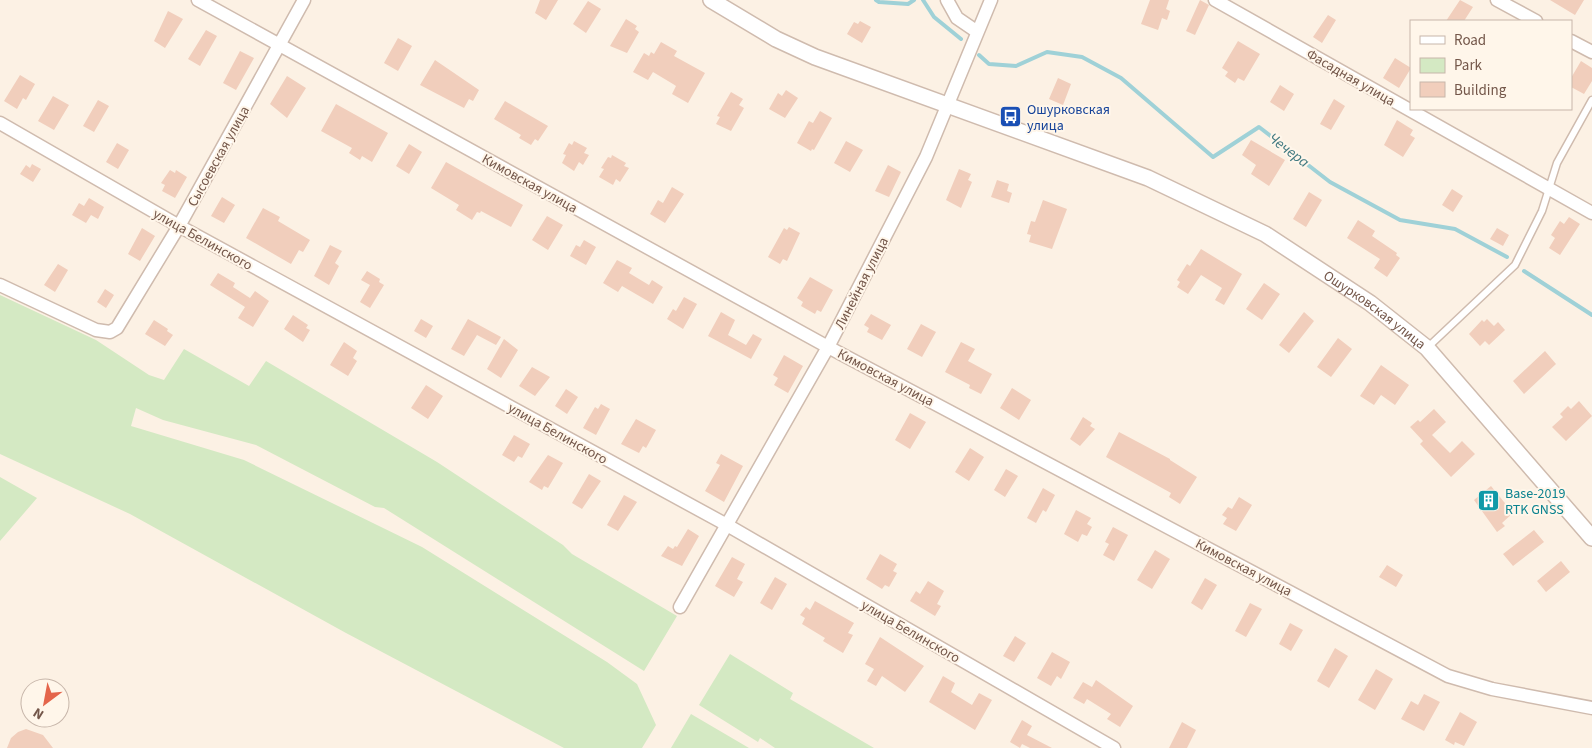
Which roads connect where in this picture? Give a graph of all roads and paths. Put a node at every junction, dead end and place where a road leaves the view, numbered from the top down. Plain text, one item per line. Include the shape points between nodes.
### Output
1 (198, 0) edge
2 (304, 0) edge
3 (711, 0) edge
4 (947, 0) edge
5 (991, 0) edge
6 (1215, 0) edge
7 (1497, 0) edge
8 (1534, 20) edge
9 (976, 31) junction
10 (1572, 42) edge
11 (280, 44) junction
12 (1592, 52) edge
13 (1592, 100) edge
14 (947, 106) junction
15 (0, 123) edge
16 (1548, 189) junction
17 (1592, 213) edge
18 (179, 226) junction
19 (0, 285) edge
20 (828, 347) junction
21 (1427, 348) junction
22 (727, 525) junction
23 (1592, 538) edge
24 (680, 607) dead end
25 (1592, 708) edge
26 (1114, 748) edge

1 - 11 street, Кимовская улица
2 - 11 street, Сысоевская улица
3 - 14 street, Ошурковская улица via 776,39 815,57
4 - 9 street via 958,18
5 - 9 street, Линейная улица
6 - 16 street, Фасадная улица
7 - 8 street
9 - 14 street, Линейная улица
10 - 12 street
11 - 18 street, Сысоевская улица
11 - 20 street, Кимовская улица
13 - 16 lane via 1557,163
14 - 20 street, Линейная улица via 926,157
14 - 21 street, Ошурковская улица via 1148,178 1265,234 1370,303
15 - 18 street, улица Белинского
16 - 17 street, Фасадная улица
16 - 21 lane via 1542,211 1515,265
18 - 19 street, Сысоевская улица via 122,323 110,332 96,330
18 - 22 street, улица Белинского
20 - 22 street, Линейная улица
20 - 25 street, Кимовская улица via 1448,676 1492,689
21 - 23 street, Ошурковская улица
22 - 24 street, Линейная улица
22 - 26 street, улица Белинского

